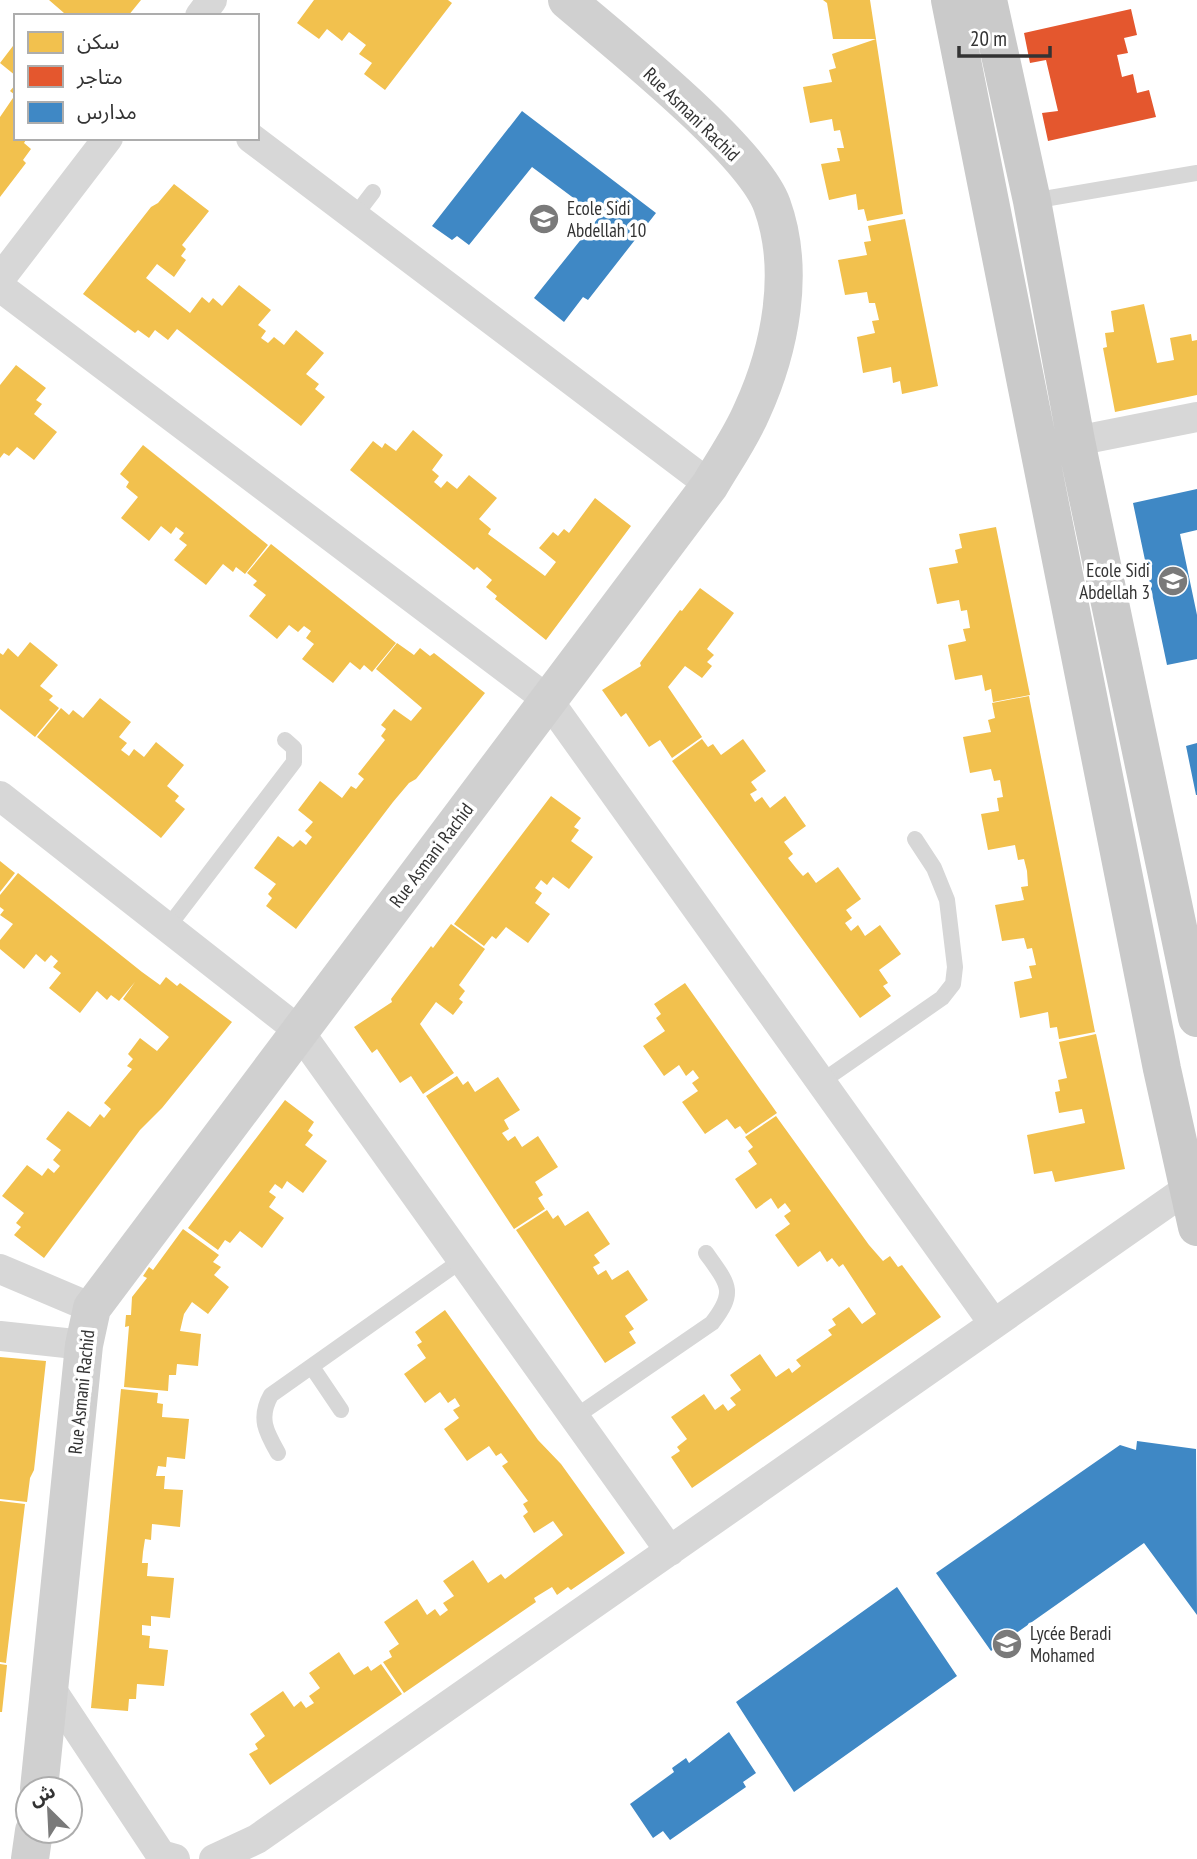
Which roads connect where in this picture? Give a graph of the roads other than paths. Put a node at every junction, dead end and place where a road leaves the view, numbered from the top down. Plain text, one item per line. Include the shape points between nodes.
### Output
1 (567, 0) edge
2 (950, 0) edge
3 (988, 0) edge
4 (106, 140) edge
5 (254, 140) edge
6 (1197, 173) edge
7 (373, 192) dead end
8 (1032, 201) junction
9 (354, 217) junction
10 (0, 279) edge
11 (0, 287) edge
12 (1197, 417) edge
13 (1076, 442) junction
14 (710, 485) junction
15 (548, 700) junction
16 (285, 740) dead end
17 (0, 796) edge
18 (915, 839) dead end
19 (168, 927) junction
20 (1197, 1018) edge
21 (298, 1030) junction
22 (821, 1082) junction
23 (1192, 1186) edge
24 (1197, 1227) edge
25 (706, 1253) dead end
26 (462, 1260) junction
27 (0, 1269) edge
28 (92, 1308) junction
29 (993, 1324) junction
30 (0, 1336) edge
31 (84, 1345) junction
32 (312, 1367) junction
33 (341, 1410) dead end
34 (575, 1417) junction
35 (278, 1453) dead end
36 (670, 1551) junction
37 (51, 1689) junction
38 (41, 1775) edge
39 (175, 1859) edge
40 (214, 1859) edge

1 - 14 street, Rue Asmani Rachid via 718,135 772,204 783,258 775,352 751,413
2 - 23 main road
3 - 8 main road
4 - 10 street
5 - 9 street
6 - 8 lane
7 - 9 lane
8 - 13 main road
9 - 14 street
11 - 15 street
12 - 13 street
13 - 20 main road
14 - 15 street, Rue Asmani Rachid
15 - 21 street, Rue Asmani Rachid
15 - 22 street
16 - 19 lane via 294,748 294,762
17 - 19 street
18 - 22 lane via 947,900 953,984 942,998
19 - 21 street
21 - 26 street
21 - 28 street, Rue Asmani Rachid
22 - 29 street
23 - 24 main road
23 - 29 street
25 - 34 lane via 728,1290 726,1305 712,1323
26 - 32 lane
26 - 34 street
27 - 28 street
28 - 31 street, Rue Asmani Rachid
29 - 36 street
30 - 31 street
31 - 37 street, Rue Asmani Rachid
32 - 33 lane
32 - 35 lane via 271,1395 265,1406 266,1433
34 - 36 street
36 - 40 street via 257,1839
37 - 38 street, Rue Asmani Rachid
37 - 39 street via 161,1855

